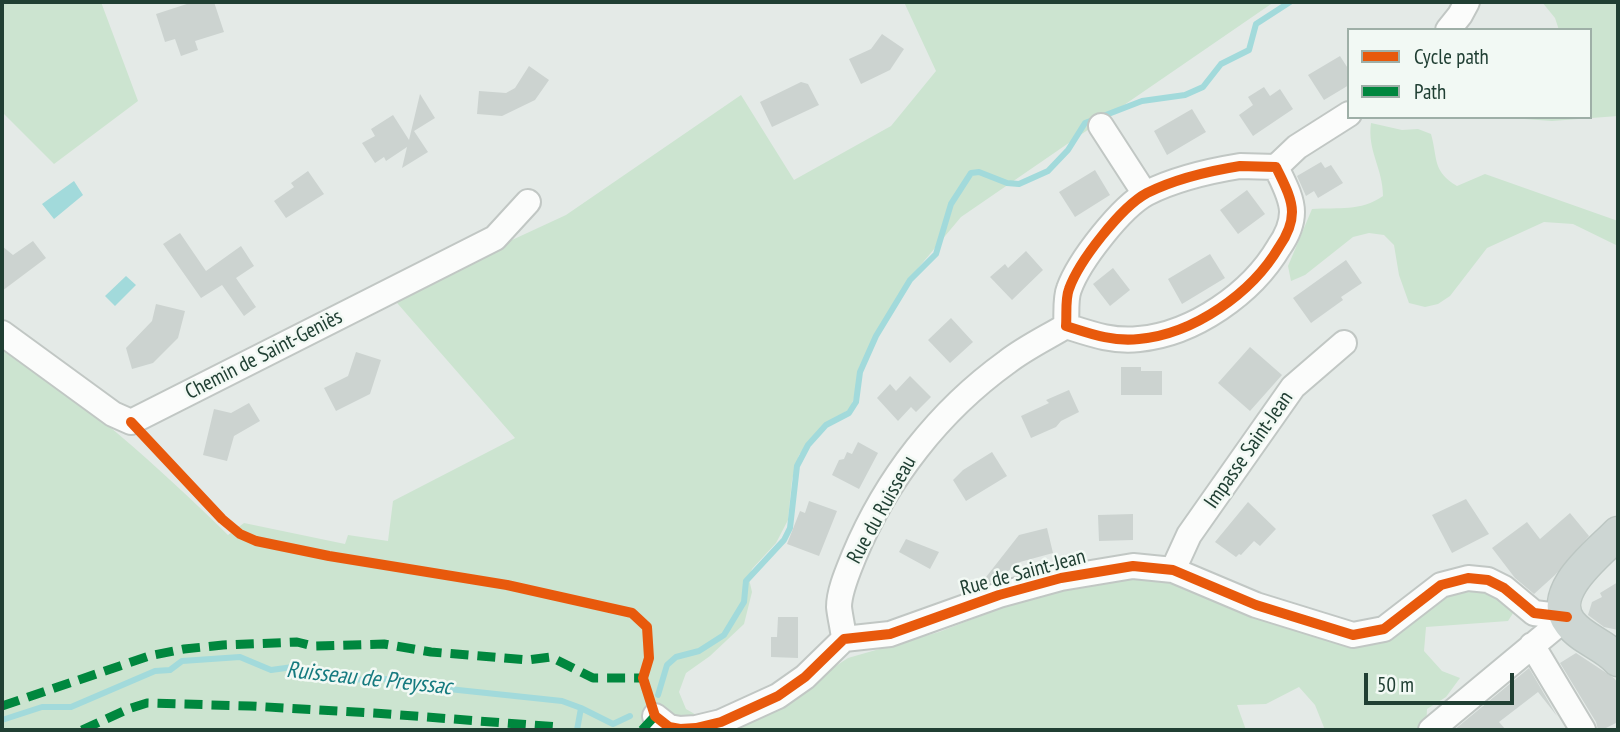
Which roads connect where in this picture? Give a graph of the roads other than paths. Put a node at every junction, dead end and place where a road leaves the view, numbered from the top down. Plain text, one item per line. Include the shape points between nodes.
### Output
1 (1467, 2) edge
2 (1450, 28) edge
3 (1347, 115) edge
4 (1101, 126) dead end
5 (1276, 167) junction
6 (1145, 194) junction
7 (528, 202) dead end
8 (1066, 326) junction
9 (2, 333) edge
10 (1344, 343) dead end
11 (1618, 533) edge
12 (1173, 570) junction
13 (1567, 617) junction
14 (844, 639) junction
15 (1532, 645) junction
16 (1618, 660) edge
17 (655, 716) dead end
18 (1431, 730) edge
19 (1583, 730) edge

1 - 2 street
3 - 5 street via 1297,147
4 - 6 street
5 - 6 street via 1210,171
5 - 8 street via 1292,211 1287,234 1267,267 1238,296 1202,319 1141,339 1110,340
6 - 8 street via 1085,258 1068,291
7 - 9 street, Chemin de Saint-Geniès via 495,238 131,422 113,414
8 - 14 street, Rue du Ruisseau via 1008,361 962,399 920,443 888,489 848,571 839,605
10 - 12 street, Impasse Saint-Jean via 1293,387 1189,536
11 - 13 main road via 1572,580 1564,606
12 - 13 street, Rue de Saint-Jean via 1256,605 1353,635 1384,629 1441,585 1468,578 1504,588 1534,613
12 - 14 street, Rue de Saint-Jean via 1132,566 1061,578 890,634
13 - 15 street
13 - 16 main road
14 - 17 street via 778,696 721,722 680,729
15 - 18 street
15 - 19 street

